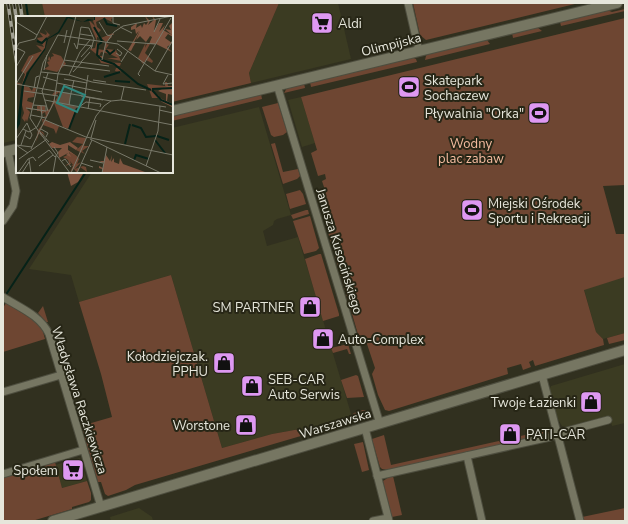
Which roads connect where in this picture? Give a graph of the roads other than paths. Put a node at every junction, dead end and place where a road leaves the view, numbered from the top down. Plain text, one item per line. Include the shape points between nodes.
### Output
1 (408, 3) edge
2 (617, 3) edge
3 (419, 51) junction
4 (278, 85) junction
5 (173, 111) edge
6 (9, 150) edge
7 (3, 221) edge
8 (3, 297) edge
9 (625, 350) edge
10 (61, 375) junction
11 (542, 375) junction
12 (3, 392) edge
13 (608, 420) dead end
14 (380, 424) junction
15 (365, 428) junction
16 (558, 435) junction
17 (83, 450) junction
18 (467, 456) junction
19 (3, 474) edge
20 (377, 476) junction
21 (101, 507) junction
22 (388, 519) edge
23 (53, 521) edge
24 (374, 521) edge
25 (482, 521) edge
26 (580, 521) edge

1 - 3 street
2 - 3 street, Olimpijska
3 - 4 street, Olimpijska
4 - 5 street, Olimpijska
4 - 14 street, Janusza Kusocińskiego
6 - 7 street via 16,191 13,206
8 - 10 street, Władysława Raczkiewicza via 42,322 49,334
9 - 11 street, Warszawska
10 - 12 street
10 - 17 street, Władysława Raczkiewicza
11 - 14 street, Warszawska
11 - 16 street
13 - 16 street
14 - 15 street, Warszawska
15 - 20 street
15 - 21 street, Warszawska
16 - 18 street
16 - 26 street
17 - 19 street
17 - 21 street, Władysława Raczkiewicza
18 - 20 street
18 - 25 street
20 - 22 street
21 - 23 street, Warszawska
22 - 24 street

